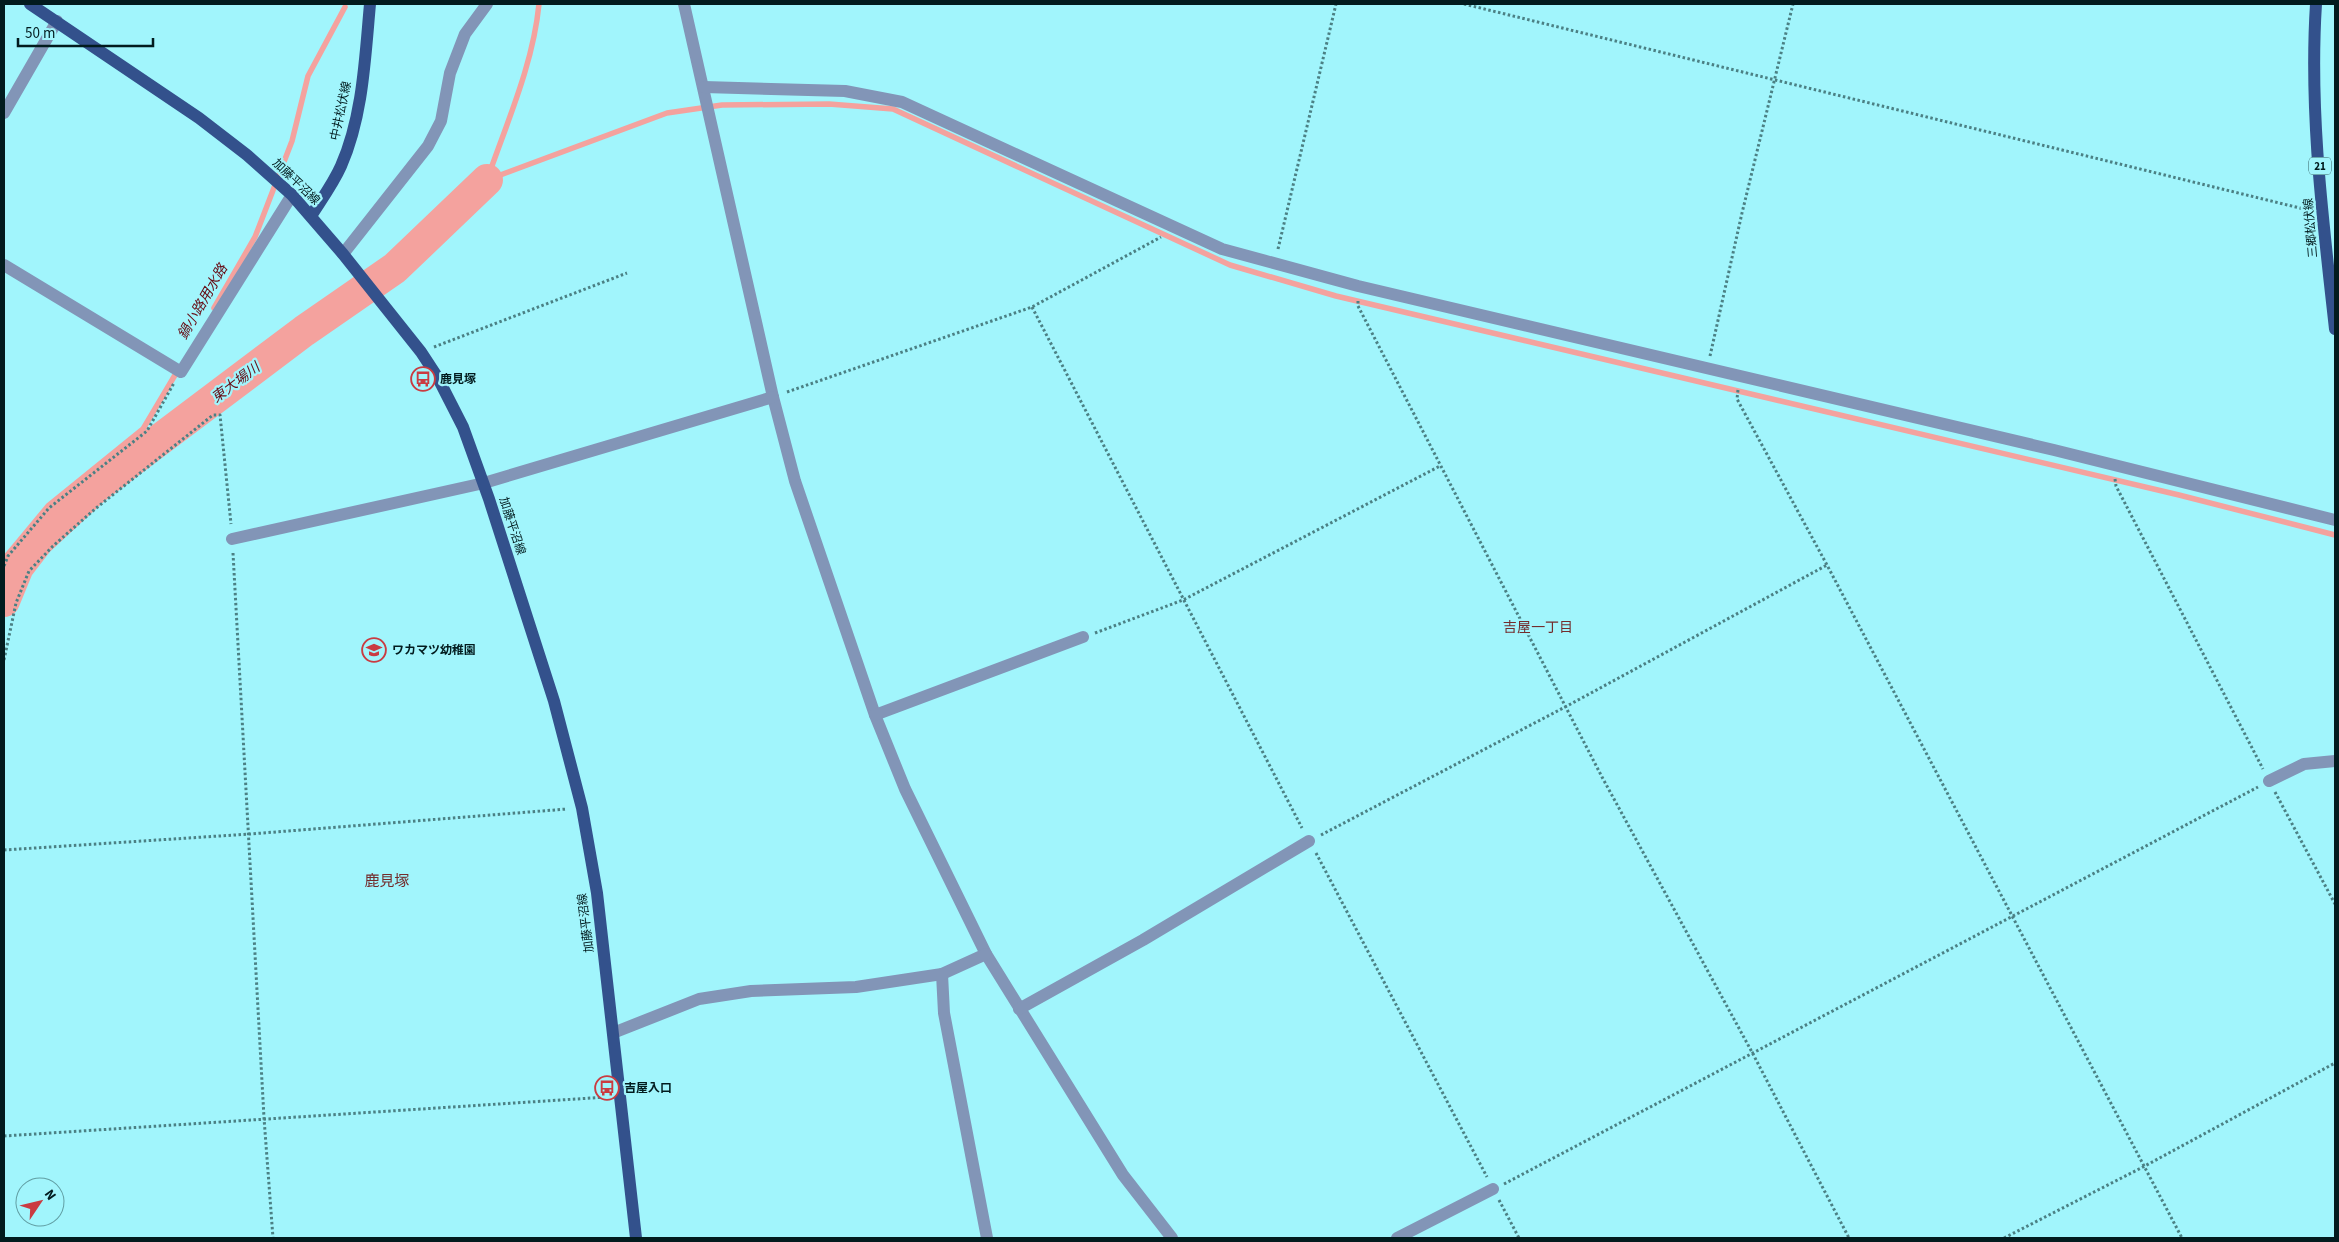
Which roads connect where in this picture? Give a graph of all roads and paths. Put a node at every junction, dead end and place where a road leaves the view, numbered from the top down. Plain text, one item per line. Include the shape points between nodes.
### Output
1 (30, 4) edge
2 (370, 4) edge
3 (488, 4) edge
4 (684, 4) edge
5 (1336, 4) edge
6 (1464, 4) edge
7 (1793, 4) edge
8 (2316, 4) edge
9 (57, 21) junction
10 (1776, 78) junction
11 (704, 87) junction
12 (4, 113) edge
13 (292, 195) junction
14 (2322, 214) junction
15 (311, 216) junction
16 (1176, 229) junction
17 (343, 254) junction
18 (1274, 263) junction
19 (4, 265) edge
20 (627, 273) dead end
21 (1358, 286) junction
22 (1032, 307) junction
23 (2335, 329) edge
24 (421, 352) junction
25 (1707, 368) junction
26 (181, 372) junction
27 (772, 397) junction
28 (1737, 399) dead end
29 (1440, 465) junction
30 (2112, 466) junction
31 (484, 483) junction
32 (2335, 520) edge
33 (232, 539) junction
34 (1827, 565) junction
35 (4, 566) edge
36 (1183, 600) junction
37 (1083, 637) joint
38 (4, 660) edge
39 (1567, 706) junction
40 (875, 715) junction
41 (2335, 761) edge
42 (2269, 781) junction
43 (582, 808) junction
44 (250, 834) junction
45 (1309, 841) junction
46 (4, 850) edge
47 (2335, 904) edge
48 (2012, 916) junction
49 (986, 954) junction
50 (942, 974) junction
51 (1019, 1009) junction
52 (613, 1033) junction
53 (1753, 1054) junction
54 (2335, 1064) edge
55 (619, 1096) junction
56 (264, 1118) junction
57 (4, 1136) edge
58 (2143, 1167) junction
59 (1493, 1190) junction
60 (273, 1238) edge
61 (636, 1238) edge
62 (987, 1238) edge
63 (1172, 1238) edge
64 (1397, 1238) edge
65 (1520, 1238) edge
66 (1849, 1238) edge
67 (2004, 1238) edge
68 (2182, 1238) edge

1 - 9 main road, 加藤平沼線
2 - 15 main road, 中井松伏線 via 364,68 350,140 341,166
3 - 17 street via 465,34 450,74 441,121 428,146
4 - 11 street
5 - 18 path
6 - 10 path
7 - 10 path
8 - 14 main road, 三郷松伏線 / 21 via 2314,74
9 - 12 street
9 - 13 main road, 加藤平沼線 via 198,118
10 - 14 path
10 - 25 path
11 - 16 street via 845,91 902,102
11 - 27 street
13 - 15 main road, 加藤平沼線
13 - 26 street
14 - 23 main road, 三郷松伏線 / 21
15 - 17 main road, 加藤平沼線
16 - 18 street via 1222,250
16 - 22 path
17 - 24 main road, 加藤平沼線
18 - 21 street
19 - 26 street
20 - 24 path
21 - 25 street
21 - 29 path via 1358,306
22 - 27 path
22 - 36 path
24 - 31 main road, 加藤平沼線 via 463,427
25 - 30 street
26 - 35 path via 146,431 49,508 8,556
27 - 31 street
27 - 40 street via 798,489
28 - 34 path
29 - 36 path
29 - 39 path
30 - 32 street
30 - 42 path via 2116,486
31 - 33 street
31 - 43 main road, 加藤平沼線 via 554,701
33 - 38 path via 220,416 213,415 95,510 29,571 16,603
33 - 44 path
34 - 39 path
34 - 48 path
36 - 37 path
36 - 45 path
37 - 40 street
39 - 45 path
39 - 53 path via 1602,777
40 - 49 street via 905,790
41 - 42 street via 2304,764
42 - 47 path
42 - 48 path
43 - 44 path
43 - 52 main road, 加藤平沼線 via 597,893
44 - 46 path
44 - 56 path
45 - 51 street
45 - 59 path
48 - 53 path
48 - 58 path
49 - 50 street
49 - 51 street
50 - 52 street via 856,987 751,991 699,999
50 - 62 street via 944,1013
51 - 63 street via 1122,1175
52 - 55 main road, 加藤平沼線
53 - 59 path
53 - 66 path
54 - 58 path
55 - 56 path
55 - 61 main road, 加藤平沼線
56 - 57 path
56 - 60 path
58 - 67 path
58 - 68 path
59 - 64 street
59 - 65 path

